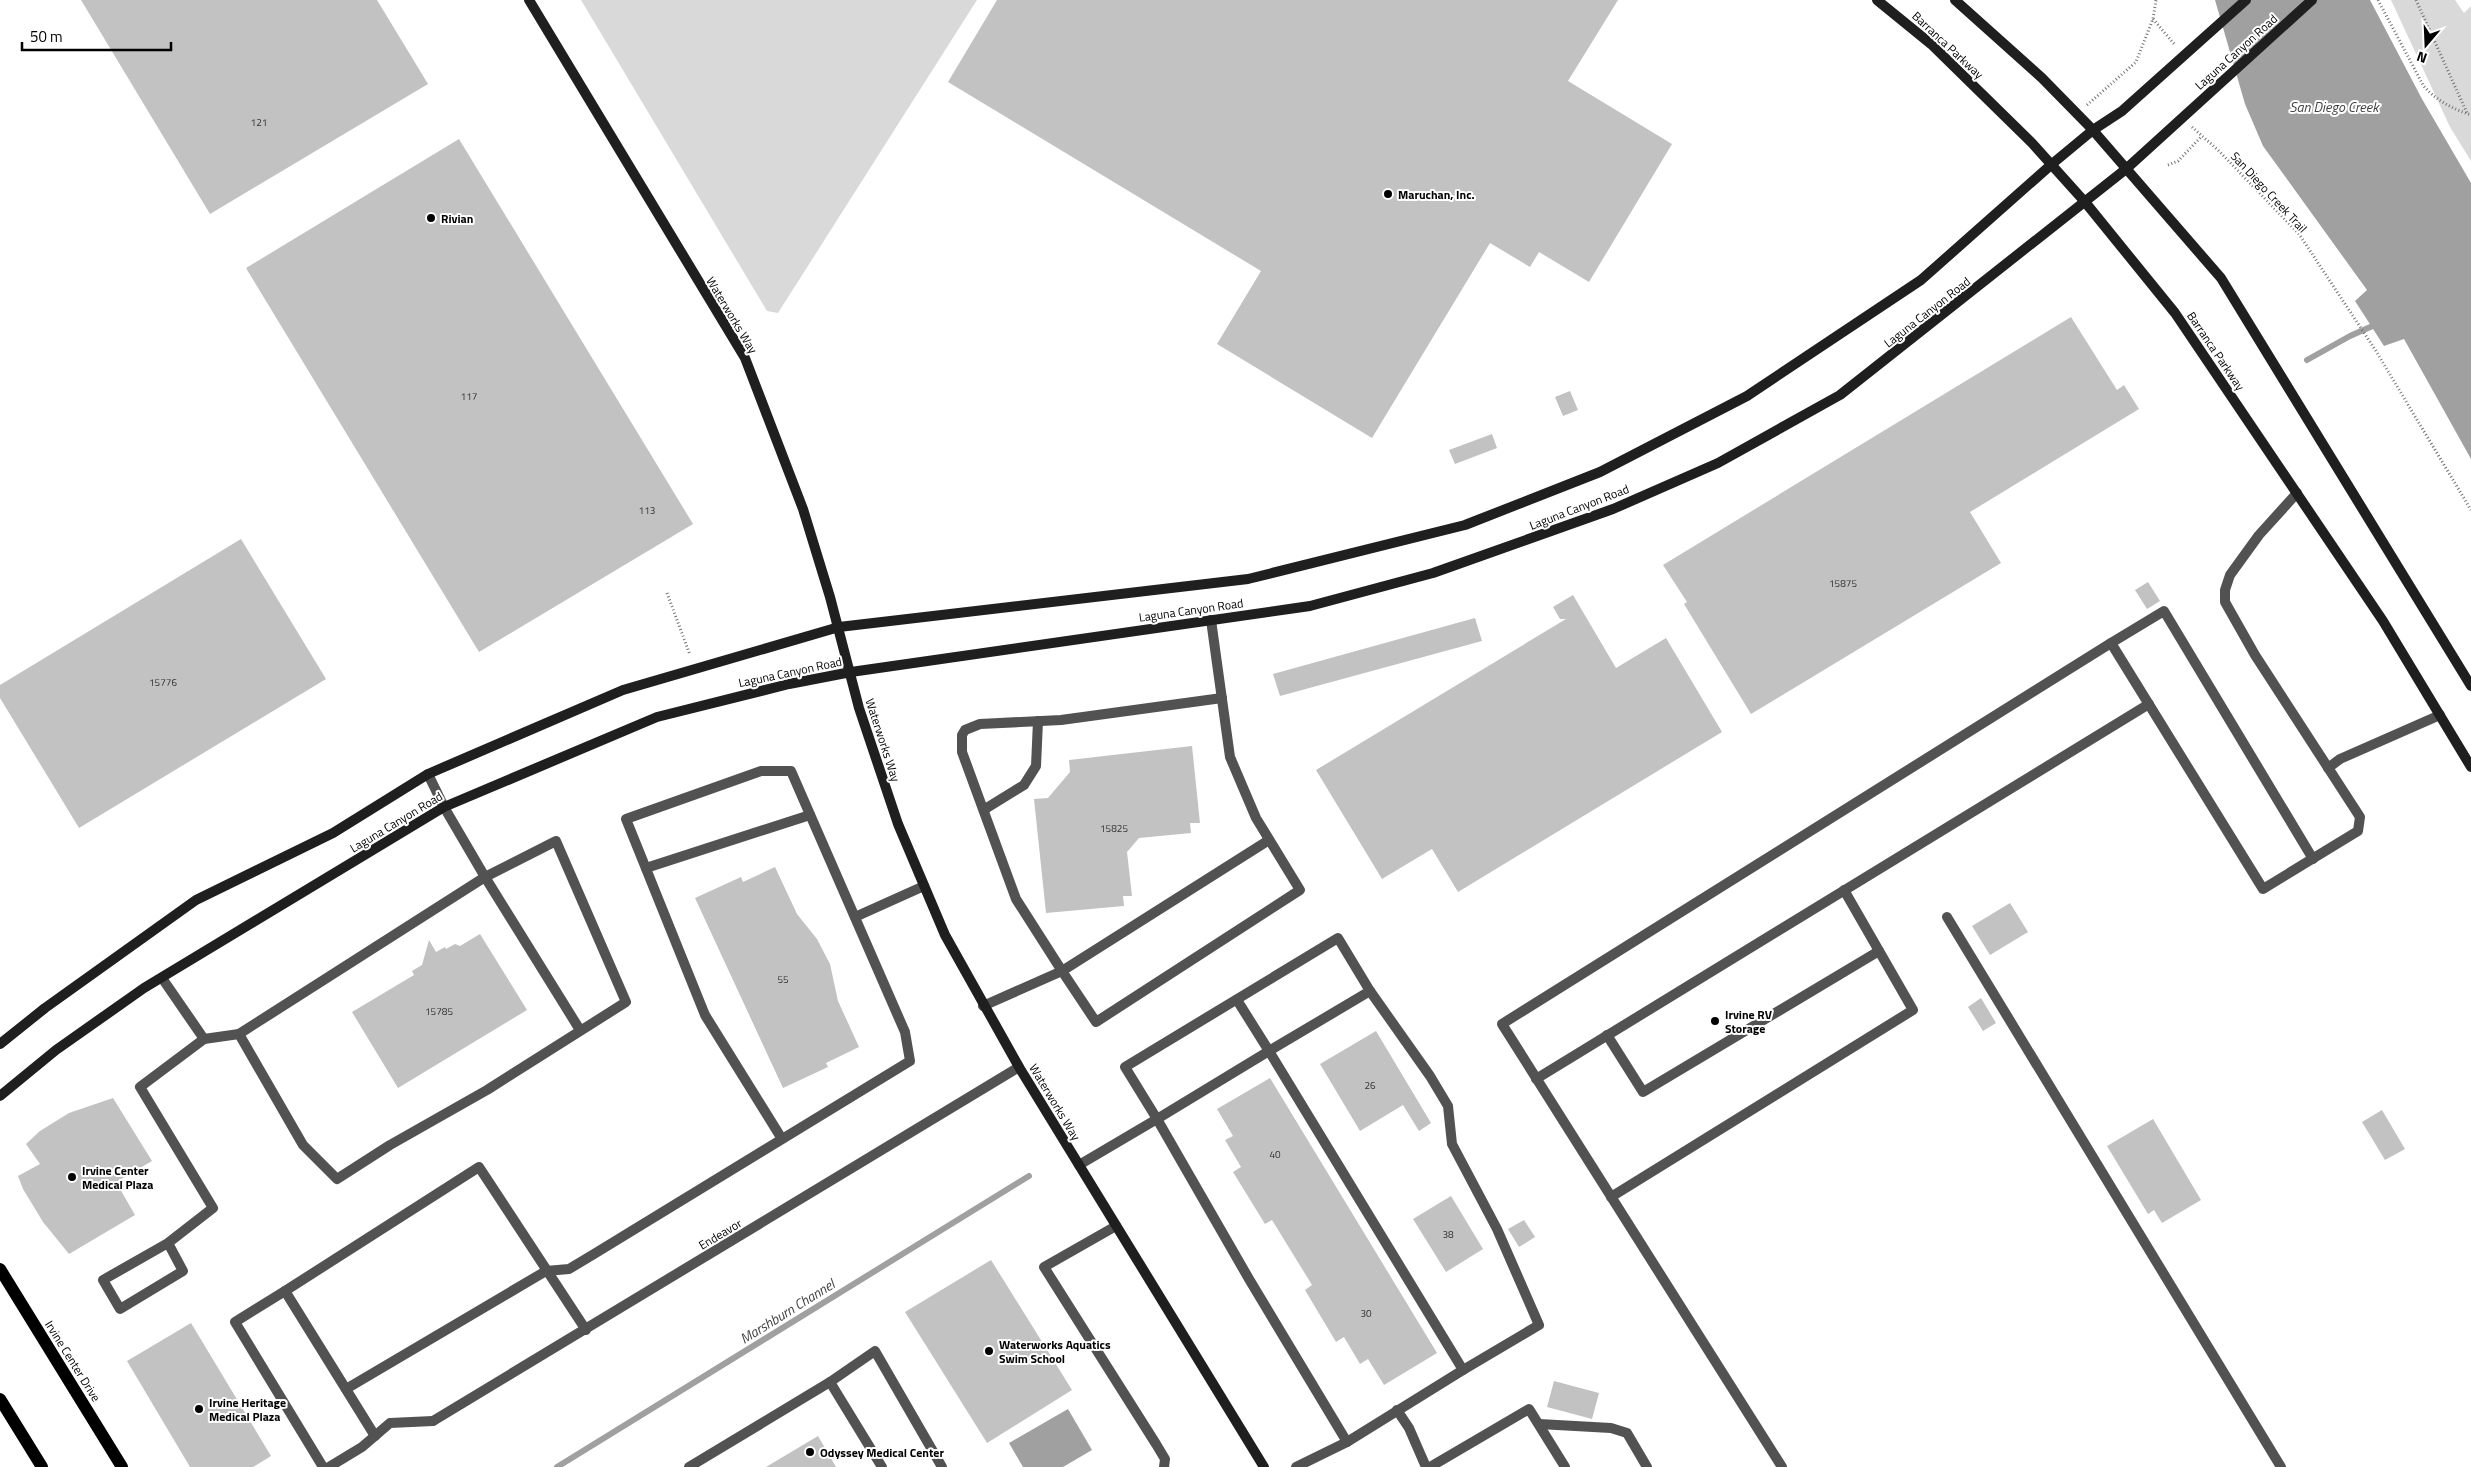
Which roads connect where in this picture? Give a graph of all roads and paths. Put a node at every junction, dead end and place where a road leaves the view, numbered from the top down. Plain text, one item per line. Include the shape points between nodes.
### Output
1 (529, 0) edge
2 (1877, 0) edge
3 (1955, 0) edge
4 (2156, 0) edge
5 (2246, 0) edge
6 (2312, 0) edge
7 (2378, 0) edge
8 (2416, 0) edge
9 (2153, 19) junction
10 (2184, 55) junction
11 (2094, 98) dead end
12 (2469, 114) edge
13 (2093, 130) junction
14 (2052, 164) junction
15 (2168, 165) dead end
16 (2126, 169) junction
17 (2086, 202) junction
18 (2297, 493) junction
19 (2471, 510) edge
20 (667, 593) dead end
21 (1211, 620) junction
22 (839, 627) junction
23 (2111, 643) junction
24 (696, 670) junction
25 (851, 672) junction
26 (2471, 686) edge
27 (1222, 698) junction
28 (2149, 704) junction
29 (2440, 715) junction
30 (1038, 721) junction
31 (2471, 767) edge
32 (2328, 768) junction
33 (428, 774) junction
34 (444, 807) junction
35 (984, 809) junction
36 (810, 815) junction
37 (1269, 840) junction
38 (2313, 859) junction
39 (646, 868) junction
40 (485, 877) junction
41 (924, 886) junction
42 (1844, 890) junction
43 (855, 917) junction
44 (1947, 917) dead end
45 (1879, 951) junction
46 (1062, 971) junction
47 (162, 978) junction
48 (1370, 990) junction
49 (1238, 1000) junction
50 (984, 1006) junction
51 (580, 1030) junction
52 (239, 1034) junction
53 (1607, 1035) junction
54 (204, 1040) junction
55 (0, 1044) edge
56 (1269, 1051) junction
57 (1019, 1067) junction
58 (1536, 1079) junction
59 (0, 1096) edge
60 (1157, 1119) junction
61 (782, 1139) junction
62 (1079, 1165) junction
63 (1611, 1197) junction
64 (1116, 1226) junction
65 (168, 1243) junction
66 (0, 1270) edge
67 (546, 1271) junction
68 (285, 1291) junction
69 (586, 1330) junction
70 (1463, 1370) junction
71 (830, 1382) junction
72 (346, 1389) junction
73 (0, 1399) edge
74 (1397, 1410) junction
75 (1539, 1424) junction
76 (375, 1436) junction
77 (1347, 1442) junction
78 (42, 1467) edge
79 (122, 1467) edge
80 (323, 1467) edge
81 (329, 1467) edge
82 (689, 1467) edge
83 (882, 1467) edge
84 (942, 1467) edge
85 (1164, 1467) edge
86 (1264, 1467) edge
87 (1296, 1467) edge
88 (1426, 1467) edge
89 (1430, 1467) edge
90 (1565, 1467) edge
91 (1647, 1467) edge
92 (1782, 1467) edge
93 (2281, 1467) edge

1 - 22 main road, Waterworks Way via 745,358 803,509
2 - 14 main road, Barranca Parkway via 1931,44
3 - 13 main road via 2042,78
4 - 9 path
5 - 10 main road, Laguna Canyon Road
6 - 16 main road, Laguna Canyon Road
7 - 12 path via 2430,94
8 - 12 path
9 - 10 path
9 - 11 path via 2136,62
10 - 13 main road, Laguna Canyon Road via 2122,111
13 - 14 main road, Laguna Canyon Road
13 - 16 main road
14 - 17 main road, Barranca Parkway
14 - 22 main road, Laguna Canyon Road via 1921,280 1747,396 1600,472 1465,525 1248,579
15 - 19 path, San Diego Creek Trail via 2178,161 2201,137 2218,150 2299,234 2376,351
16 - 17 main road, Laguna Canyon Road
16 - 26 main road via 2221,278
17 - 18 main road, Barranca Parkway via 2175,313
17 - 21 main road, Laguna Canyon Road via 1840,395 1718,463 1613,509 1433,573 1310,606
18 - 29 main road, Barranca Parkway via 2383,621
18 - 32 street via 2258,535 2230,575 2225,602
20 - 24 path
21 - 25 main road, Laguna Canyon Road
21 - 27 street
22 - 24 main road, Laguna Canyon Road
22 - 25 main road, Waterworks Way
23 - 28 street
23 - 38 street via 2164,611
23 - 58 street via 1502,1024
24 - 33 main road, Laguna Canyon Road via 623,690
25 - 34 main road, Laguna Canyon Road via 657,717
25 - 41 main road, Waterworks Way via 859,708 898,824
27 - 30 street
27 - 37 street via 1230,757
28 - 38 street via 2263,890
28 - 42 street
29 - 31 main road, Barranca Parkway
29 - 32 street via 2340,759
30 - 35 street via 1036,766 1024,785
30 - 35 street via 980,724 969,727 962,735 962,752
32 - 38 street via 2360,817 2358,831
33 - 34 street
33 - 55 main road, Laguna Canyon Road via 333,833 196,900
34 - 40 street
34 - 47 main road, Laguna Canyon Road
35 - 46 street via 1016,899
36 - 39 street
36 - 39 street via 791,771 761,772 626,819
36 - 43 street
37 - 46 street
37 - 46 street via 1300,890 1096,1022
39 - 61 street via 705,1015
40 - 51 street
40 - 51 street via 556,841 626,1002
40 - 52 street
41 - 43 street
41 - 50 main road, Waterworks Way via 945,935
42 - 45 street
42 - 53 street
43 - 61 street via 905,1032 910,1061
44 - 93 street
45 - 53 street via 1643,1092
45 - 63 street via 1913,1010
46 - 50 street
47 - 54 street
47 - 59 main road, Laguna Canyon Road via 56,1050
48 - 49 street via 1338,938
48 - 56 street
48 - 70 street via 1448,1106 1452,1144 1497,1230 1539,1325
49 - 56 street
49 - 60 street via 1125,1067
50 - 57 main road, Waterworks Way
51 - 52 street via 337,1180 303,1145
52 - 54 street
53 - 58 street
54 - 65 street via 140,1087 213,1208
56 - 60 street
56 - 70 street
57 - 62 main road, Waterworks Way
57 - 69 street, Endeavor
58 - 63 street
60 - 62 street
60 - 77 street via 1248,1279
61 - 67 street via 570,1269
62 - 64 main road, Waterworks Way
63 - 92 street
64 - 85 street via 1044,1267 1165,1459
64 - 86 main road, Waterworks Way
65 - 65 street via 103,1280 120,1309 183,1271
66 - 79 main road, Irvine Center Drive
67 - 68 street via 479,1167
67 - 69 street
67 - 72 street
68 - 72 street
68 - 80 street via 235,1322
69 - 76 street, Endeavor via 433,1421 390,1423
70 - 74 street
71 - 82 street
71 - 83 street
71 - 84 street via 875,1351
72 - 76 street
73 - 78 main road
74 - 77 street
74 - 88 street via 1409,1428
75 - 89 street via 1529,1409
75 - 90 street
75 - 91 street via 1611,1428 1626,1433
76 - 81 street
77 - 87 street

